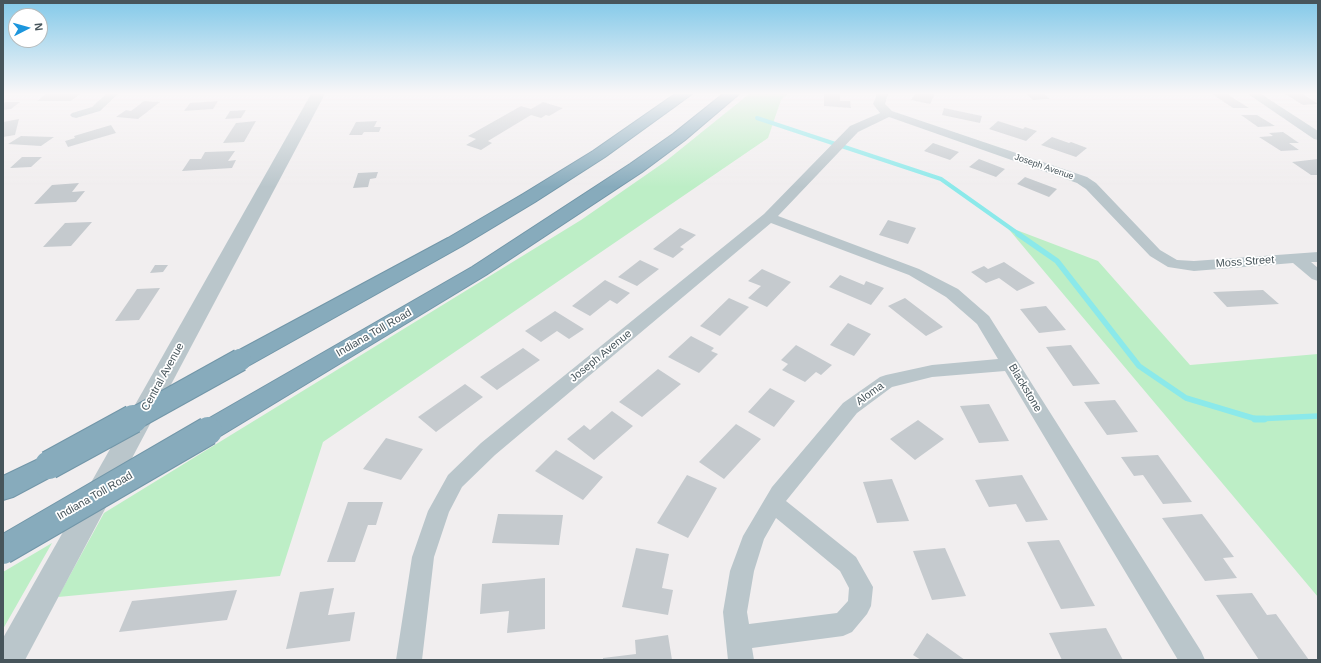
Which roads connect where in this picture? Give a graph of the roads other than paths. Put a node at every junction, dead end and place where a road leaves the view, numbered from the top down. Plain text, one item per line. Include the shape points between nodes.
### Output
1 (301, 125) edge
2 (641, 125) edge
3 (694, 125) edge
4 (864, 125) edge
5 (923, 125) edge
6 (1301, 125) edge
7 (1318, 136) edge
8 (769, 217) junction
9 (1318, 256) edge
10 (1296, 258) junction
11 (1173, 264) joint
12 (1318, 276) edge
13 (1011, 364) junction
14 (3, 489) edge
15 (773, 503) junction
16 (3, 550) edge
17 (740, 649) edge
18 (8, 660) edge
19 (409, 660) edge
20 (1192, 660) edge

1 - 18 street, Central Avenue
2 - 14 highway, bridge via 529,198 454,242
3 - 16 highway, Indiana Toll Road, bridge via 636,168 492,263
4 - 8 street, Joseph Avenue via 844,138
5 - 11 street, Joseph Avenue via 1082,180 1091,186 1155,253
6 - 7 street
8 - 13 street, Blackstone via 914,272 952,293 983,320
8 - 19 street, Joseph Avenue via 488,449 455,481 439,511 424,557
9 - 10 street, Moss Street
10 - 11 street, Moss Street via 1194,266
10 - 12 street
13 - 15 street, Aloma via 932,371 886,382 850,408
13 - 20 street, Blackstone
15 - 17 street, Aloma via 754,536 742,571 735,612
15 - 17 street, Aloma via 848,564 861,587 859,606 843,624

